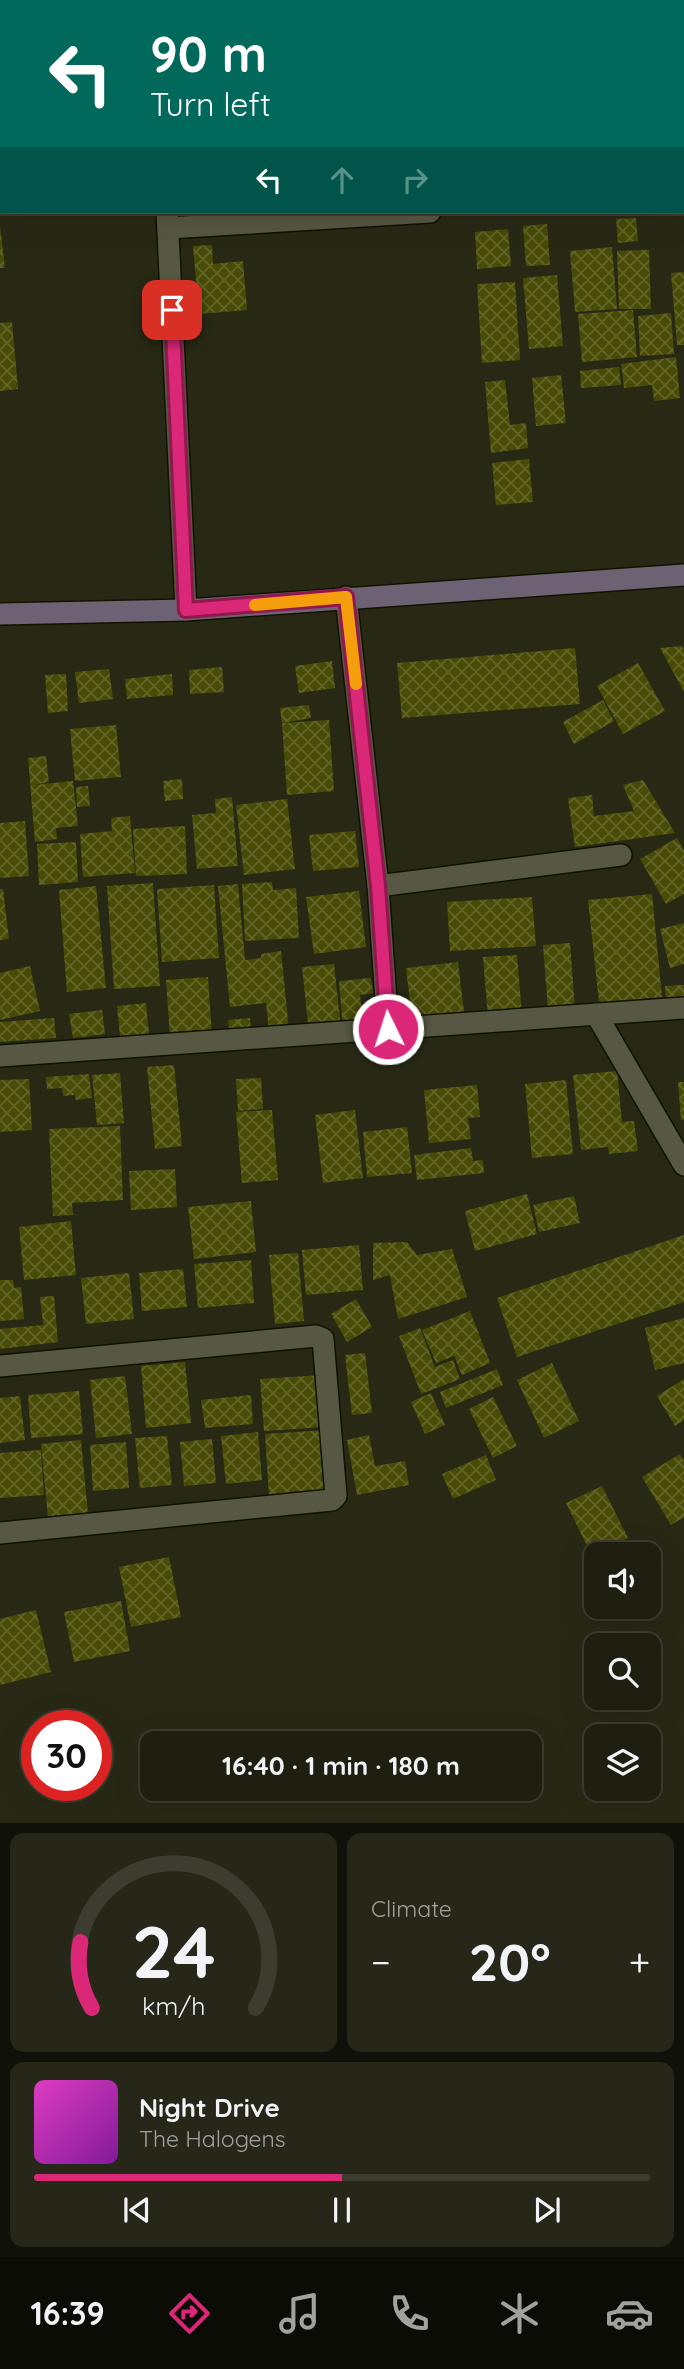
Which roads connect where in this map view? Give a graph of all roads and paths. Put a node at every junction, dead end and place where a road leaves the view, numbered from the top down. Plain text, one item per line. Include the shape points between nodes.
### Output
1 (364, 214) edge
2 (168, 220) edge
3 (684, 575) edge
4 (346, 597) junction
5 (186, 610) junction
6 (0, 614) edge
7 (621, 855) dead end
8 (378, 886) junction
9 (684, 1008) edge
10 (596, 1014) junction
11 (388, 1029) junction
12 (0, 1056) edge
13 (684, 1165) edge
14 (0, 1366) edge
15 (0, 1533) edge

1 - 2 street
2 - 5 street
3 - 4 street
4 - 5 street
4 - 8 street
5 - 6 street
7 - 8 street
8 - 11 street
9 - 10 street
10 - 11 street
10 - 13 street
11 - 12 street
14 - 15 street via 316,1336 323,1339 336,1496 332,1500

